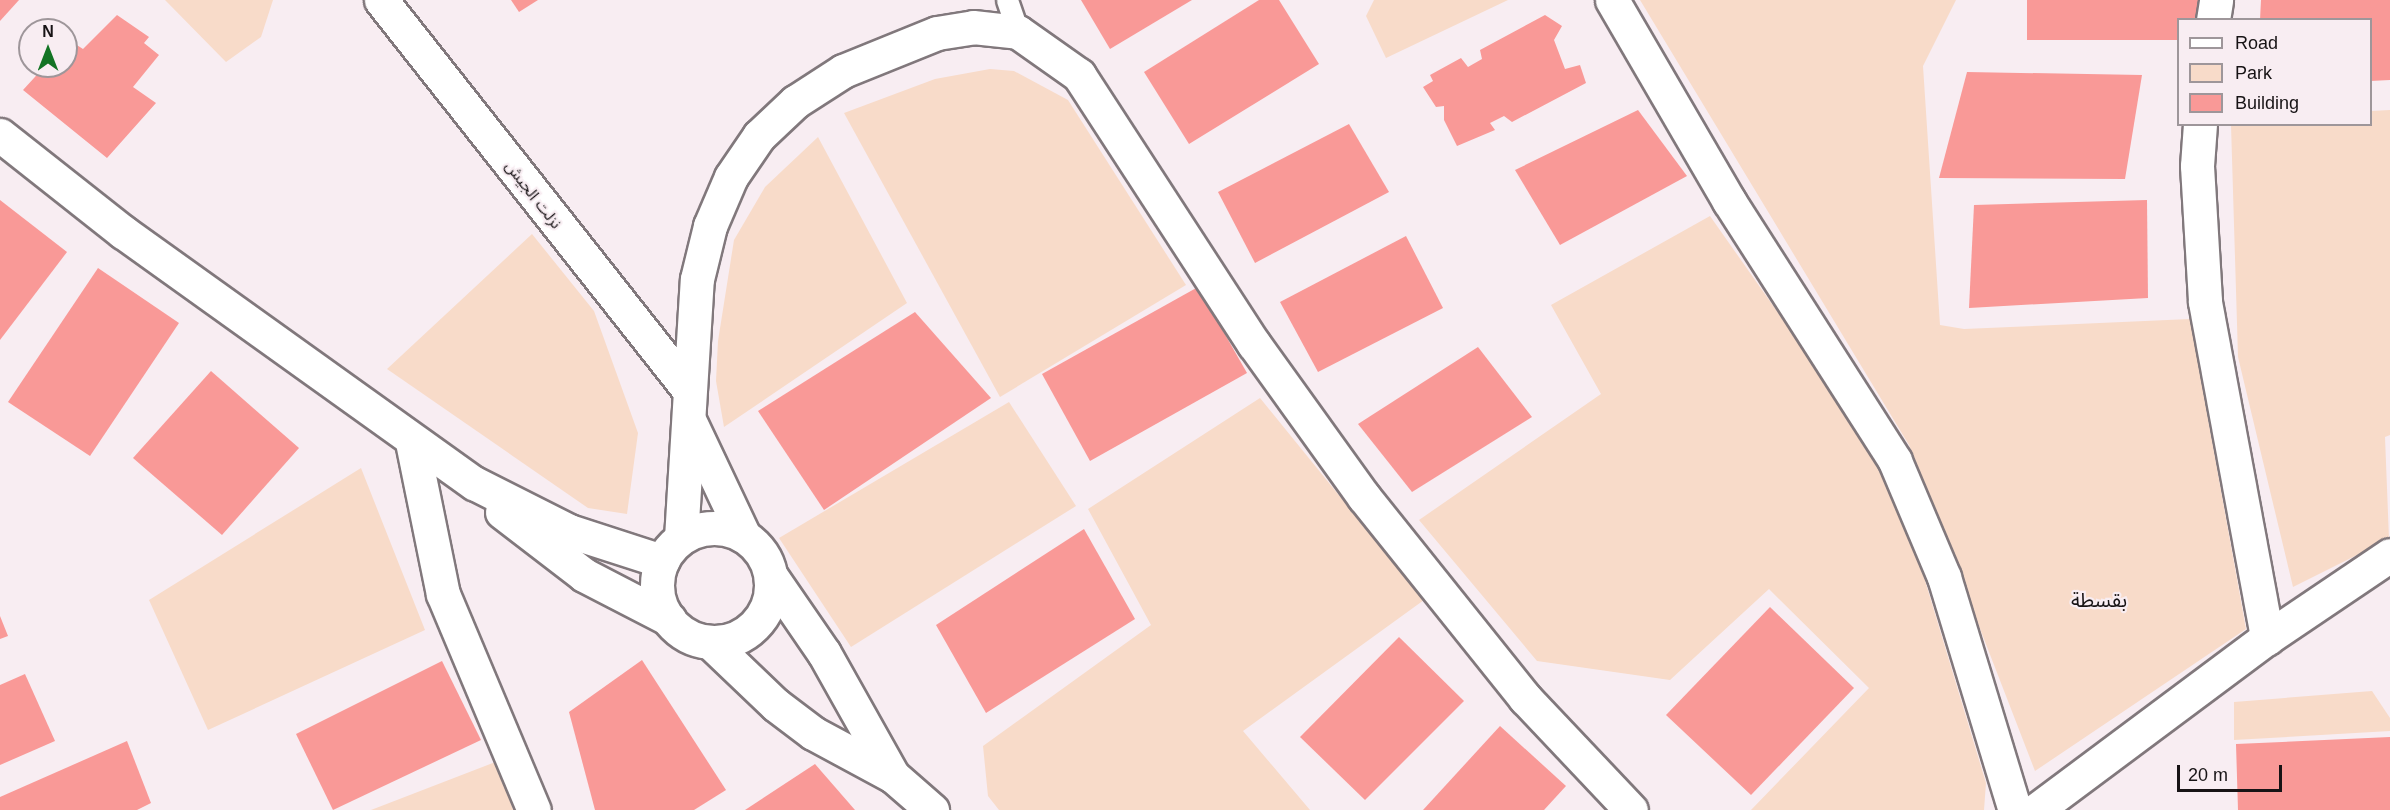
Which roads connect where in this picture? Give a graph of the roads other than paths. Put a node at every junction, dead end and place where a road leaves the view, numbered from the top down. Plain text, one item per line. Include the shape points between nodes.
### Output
1 (381, 0) edge
2 (1007, 0) edge
3 (1612, 0) edge
4 (2216, 0) edge
5 (2213, 18) edge
6 (1018, 32) junction
7 (2200, 126) edge
8 (0, 135) edge
9 (688, 389) junction
10 (691, 424) junction
11 (412, 442) junction
12 (474, 483) junction
13 (744, 536) junction
14 (671, 550) junction
15 (2390, 555) edge
16 (771, 576) junction
17 (669, 619) junction
18 (2267, 638) junction
19 (710, 642) junction
20 (893, 776) junction
21 (534, 810) edge
22 (932, 810) edge
23 (1631, 810) edge
24 (2015, 810) edge
25 (2036, 810) edge

1 - 9 street, نزلت الجيش
2 - 6 lane
3 - 24 street via 1729,201 1895,461 1944,577
4 - 5 street
6 - 9 street via 973,27 896,47 824,82 759,136 731,177 710,226 697,279
6 - 23 street via 1079,75 1254,344 1364,497 1525,698
7 - 18 street via 2197,166 2205,302
8 - 11 street via 123,232
9 - 10 street
10 - 13 street
10 - 14 street
11 - 12 street
11 - 21 street via 443,594
12 - 14 street via 569,531
12 - 17 street via 574,568
13 - 14 street via 712,528
13 - 16 street via 757,546
14 - 17 street via 659,601
15 - 18 street
16 - 19 street via 768,604 751,628
16 - 20 street via 836,673
17 - 19 street via 680,630
18 - 25 street
19 - 20 street via 813,733
20 - 22 street

